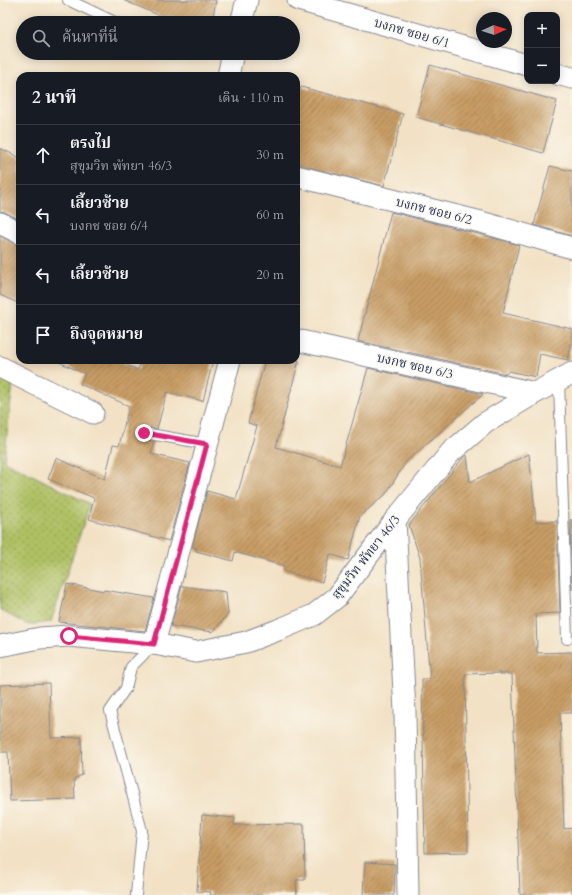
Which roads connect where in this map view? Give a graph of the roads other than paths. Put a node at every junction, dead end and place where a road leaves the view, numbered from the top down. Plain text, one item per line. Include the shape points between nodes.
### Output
1 (68, 0) edge
2 (247, 0) edge
3 (298, 0) edge
4 (102, 16) edge
5 (243, 16) edge
6 (232, 60) edge
7 (524, 64) edge
8 (229, 72) edge
9 (560, 75) edge
10 (572, 78) edge
11 (300, 177) edge
12 (0, 223) edge
13 (16, 231) edge
14 (572, 248) edge
15 (300, 341) edge
16 (229, 364) edge
17 (0, 367) edge
18 (566, 377) edge
19 (535, 393) junction
20 (93, 413) dead end
21 (144, 433) dead end
22 (207, 444) junction
23 (395, 520) junction
24 (567, 639) dead end
25 (154, 644) junction
26 (0, 646) edge
27 (136, 895) edge
28 (408, 895) edge

1 - 4 lane
2 - 5 street
3 - 7 street, บงกช ซอย 6/1
6 - 8 street
9 - 10 street
11 - 14 street, บงกช ซอย 6/2 via 481,222
12 - 13 street
15 - 19 street, บงกช ซอย 6/3
16 - 22 street
17 - 20 street
18 - 19 street, สุขุมวิท พัทยา 46/3
18 - 24 lane
19 - 23 street, สุขุมวิท พัทยา 46/3 via 484,423 451,452
21 - 22 lane
22 - 25 street
23 - 25 street, สุขุมวิท พัทยา 46/3 via 337,597 314,615 246,642 196,652
23 - 28 street via 405,712
25 - 26 street, สุขุมวิท พัทยา 46/3 via 69,636 40,638
25 - 27 lane via 131,667 126,688 110,711 142,831

